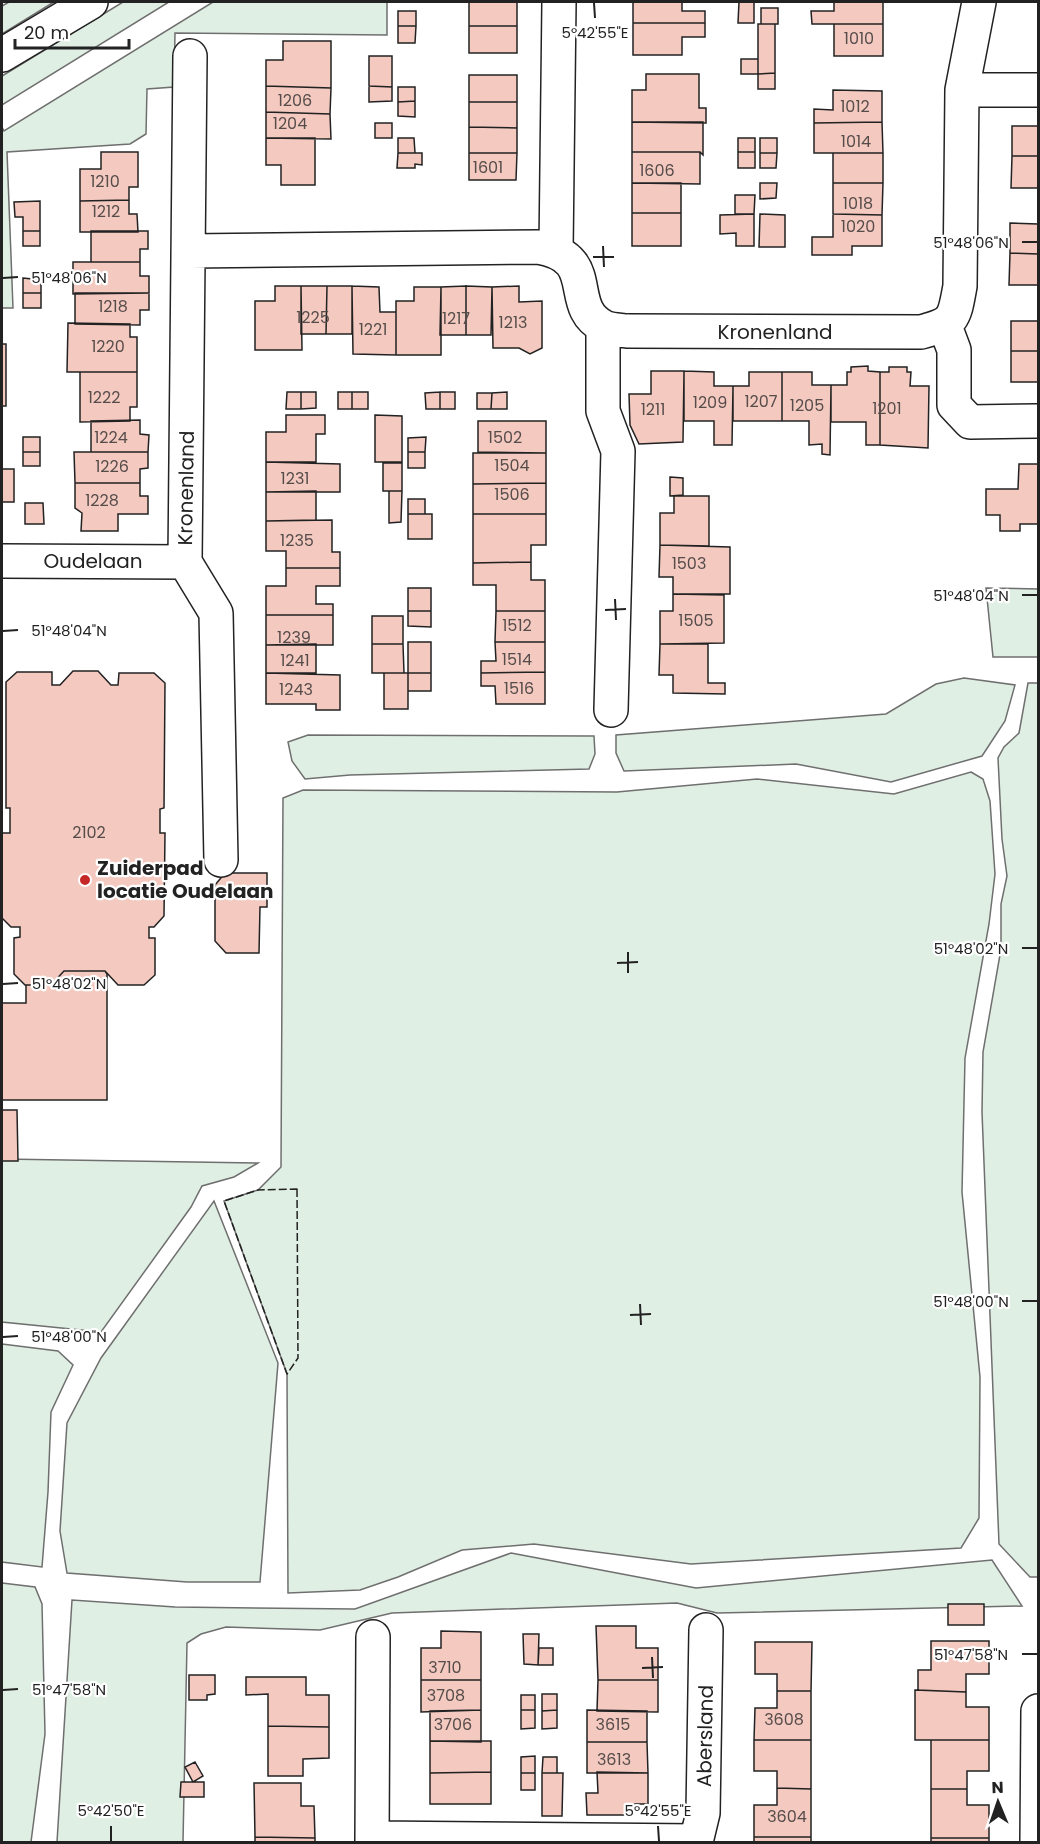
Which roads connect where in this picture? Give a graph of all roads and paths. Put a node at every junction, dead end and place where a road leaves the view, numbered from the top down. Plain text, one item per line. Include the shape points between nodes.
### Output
1 (91, 2) edge
2 (559, 2) edge
3 (979, 2) edge
4 (2, 56) edge
5 (190, 56) dead end
6 (962, 90) junction
7 (1038, 90) edge
8 (556, 250) junction
9 (190, 251) junction
10 (945, 326) junction
11 (603, 327) junction
12 (1038, 421) edge
13 (2, 561) edge
14 (185, 562) junction
15 (610, 710) dead end
16 (221, 860) dead end
17 (706, 1630) dead end
18 (374, 1637) dead end
19 (1038, 1711) edge
20 (373, 1840) edge
21 (696, 1842) edge
22 (1037, 1842) edge

1 - 4 street
2 - 8 street
3 - 6 street
5 - 9 street, Kronenland
6 - 7 street
6 - 10 street via 960,286 956,312
8 - 9 street via 538,247
8 - 11 street via 573,262 586,310
9 - 14 street, Kronenland
10 - 11 street, Kronenland via 921,332 627,331
10 - 12 street via 954,350 954,405 970,422
11 - 15 street via 603,411 618,451
13 - 14 street, Oudelaan
14 - 16 street, Kronenland via 216,613
17 - 21 street, Abersland via 704,1813
18 - 20 street, Abersland
19 - 22 street
20 - 21 street, Abersland

